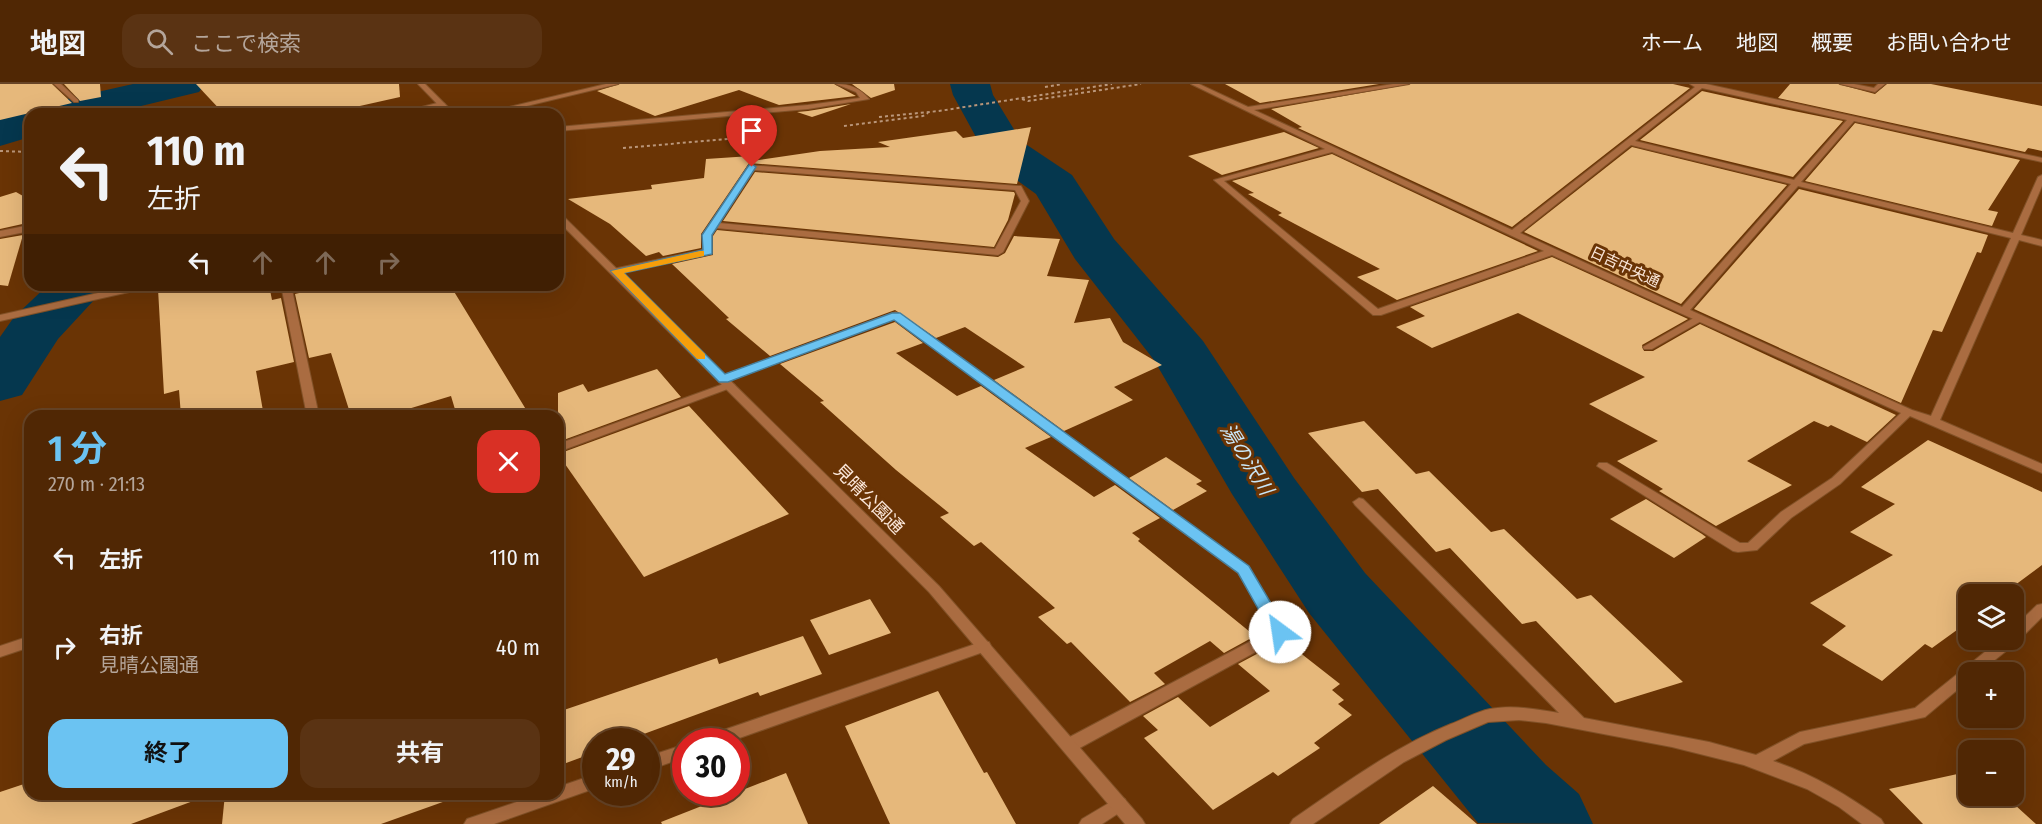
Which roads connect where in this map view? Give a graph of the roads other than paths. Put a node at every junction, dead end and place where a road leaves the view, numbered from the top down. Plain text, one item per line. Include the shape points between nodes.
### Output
1 (57, 84) edge
2 (421, 84) edge
3 (615, 84) edge
4 (839, 84) edge
5 (1406, 84) edge
6 (1843, 84) edge
7 (1882, 84) edge
8 (1196, 85) edge
9 (1699, 85) edge
10 (76, 102) dead end
11 (441, 104) junction
12 (424, 108) edge
13 (445, 108) edge
14 (510, 108) edge
15 (1248, 109) junction
16 (1852, 119) junction
17 (564, 128) edge
18 (1628, 142) junction
19 (1332, 150) junction
20 (2042, 160) edge
21 (2042, 177) edge
22 (1797, 183) junction
23 (564, 222) edge
24 (714, 225) junction
25 (24, 229) edge
26 (1514, 233) junction
27 (0, 234) edge
28 (2014, 236) junction
29 (2042, 243) edge
30 (1553, 251) junction
31 (616, 271) junction
32 (116, 291) edge
33 (287, 291) edge
34 (1684, 311) junction
35 (6, 317) edge
36 (1699, 318) junction
37 (1648, 347) dead end
38 (726, 382) junction
39 (312, 410) edge
40 (1908, 412) junction
41 (1934, 420) junction
42 (564, 446) edge
43 (1603, 466) dead end
44 (2042, 469) edge
45 (1359, 502) dead end
46 (2042, 609) edge
47 (2024, 626) edge
48 (24, 643) edge
49 (984, 646) junction
50 (1997, 650) edge
51 (1, 652) edge
52 (1983, 662) edge
53 (1958, 682) edge
54 (1579, 723) junction
55 (749, 728) edge
56 (1070, 745) junction
57 (1758, 762) junction
58 (582, 787) edge
59 (564, 793) edge
60 (543, 800) edge
61 (1119, 804) junction
62 (473, 824) edge
63 (1088, 824) edge
64 (1136, 824) edge
65 (1299, 824) edge
66 (1875, 824) edge

1 - 10 street
2 - 11 street
3 - 14 street
4 - 17 street via 858,91 865,99
5 - 15 street
6 - 7 street via 1875,90
8 - 15 street, 日吉中央通
9 - 16 street
9 - 18 street
11 - 12 street
11 - 13 street
15 - 19 street, 日吉中央通
16 - 20 street
16 - 22 street
18 - 22 street
18 - 26 street
19 - 26 street, 日吉中央通
19 - 30 street via 1218,180 1377,313
21 - 28 street
22 - 28 street
22 - 34 street
23 - 31 street, 見晴公園通
24 - 24 street via 752,167 1018,188 1025,201 998,252
24 - 31 street via 707,235 708,252
25 - 27 street
26 - 30 street, 日吉中央通
28 - 29 street
28 - 41 street
30 - 34 street, 日吉中央通
31 - 38 street, 見晴公園通
32 - 35 street
33 - 39 street
34 - 36 street, 日吉中央通
36 - 37 street
36 - 40 street, 日吉中央通
38 - 42 street
38 - 49 street, 見晴公園通 via 934,589
38 - 56 street via 896,315 1243,570 1280,632
40 - 41 street, 日吉中央通
40 - 43 street via 1836,481 1745,549
41 - 44 street, 日吉中央通
45 - 54 street
46 - 47 street
48 - 51 street
49 - 55 street
49 - 56 street, 見晴公園通
50 - 52 street
53 - 57 street via 1919,713 1800,738
54 - 57 street via 1700,745
54 - 65 street via 1534,715 1492,715 1409,750
56 - 61 street, 見晴公園通
57 - 66 street via 1817,786
58 - 59 street
60 - 62 street
61 - 63 street
61 - 64 street, 見晴公園通

